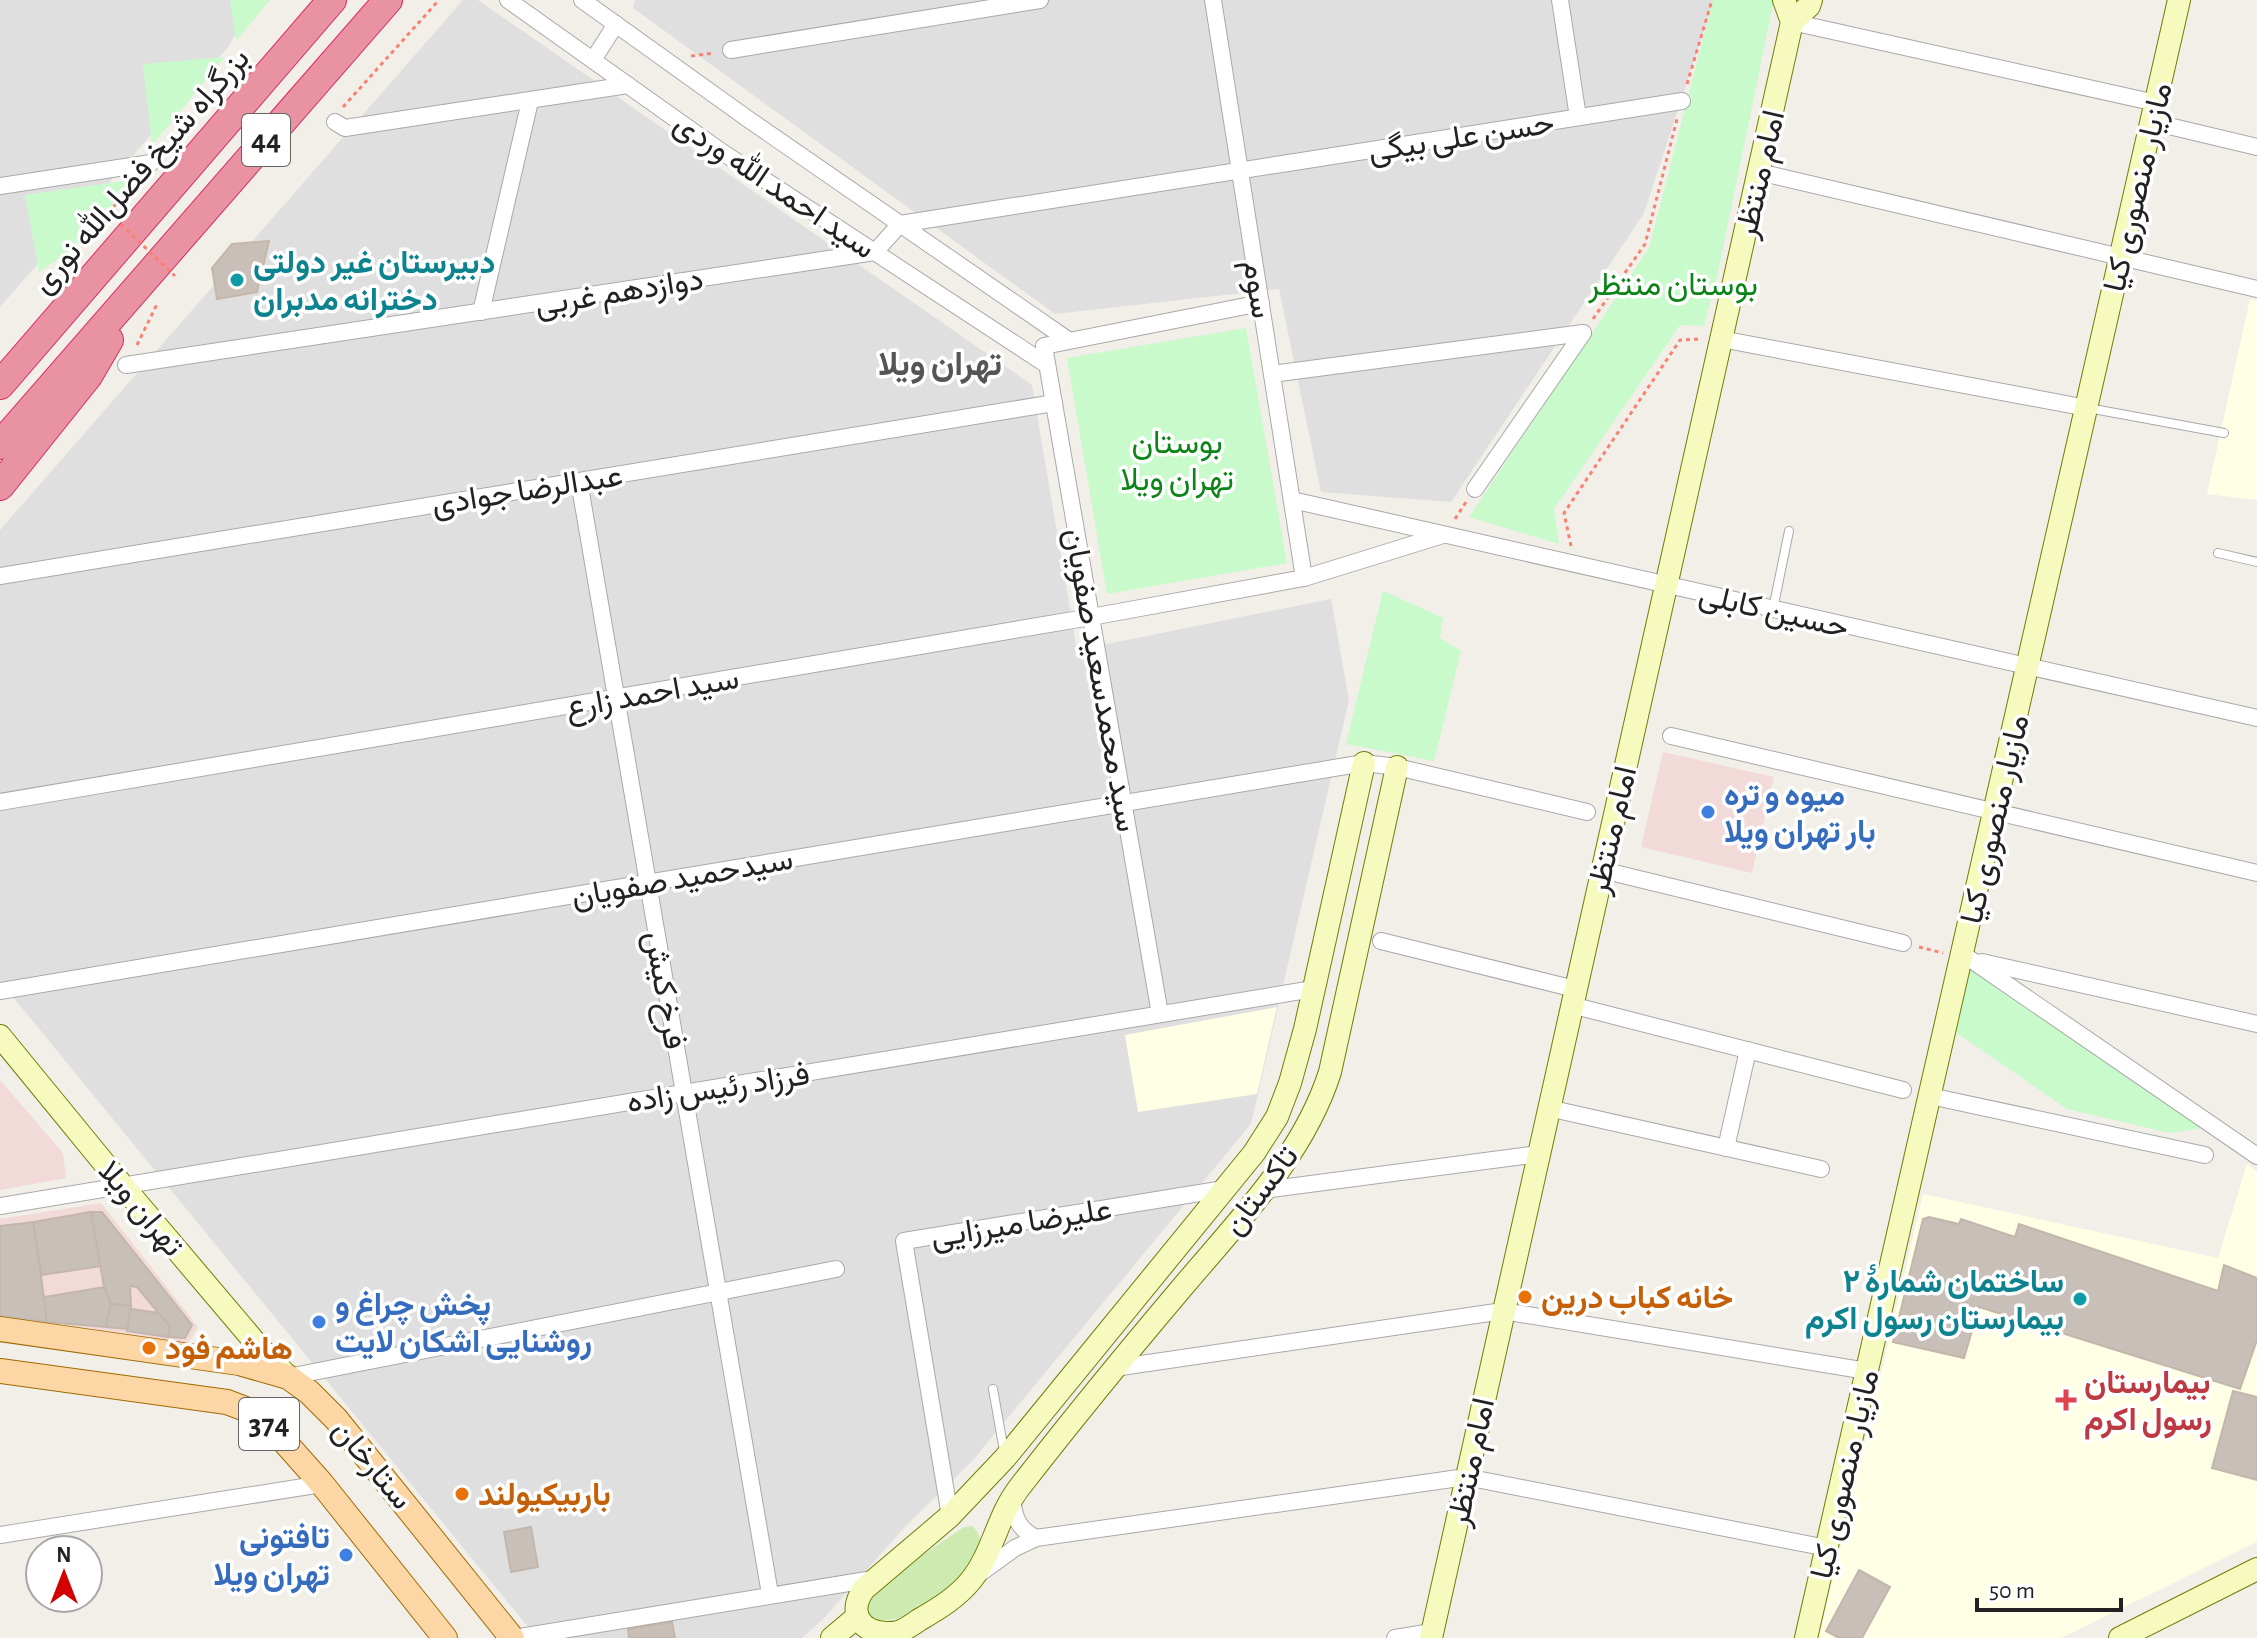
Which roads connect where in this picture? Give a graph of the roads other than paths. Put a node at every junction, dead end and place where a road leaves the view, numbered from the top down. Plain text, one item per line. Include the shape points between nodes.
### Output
1 (332, 0) edge
2 (388, 0) edge
3 (508, 0) edge
4 (582, 0) edge
5 (1040, 0) edge
6 (1213, 0) edge
7 (1560, 0) edge
8 (1784, 0) edge
9 (1811, 0) edge
10 (2177, 0) edge
11 (315, 12) edge
12 (1792, 22) junction
13 (616, 24) junction
14 (731, 50) road end
15 (593, 60) junction
16 (628, 85) junction
17 (530, 101) junction
18 (1682, 101) road end
19 (2154, 113) junction
20 (1578, 117) junction
21 (335, 122) road end
22 (2257, 147) edge
23 (151, 163) dead end
24 (1240, 171) junction
25 (1759, 172) junction
26 (0, 186) edge
27 (900, 224) junction
28 (875, 252) junction
29 (2121, 257) junction
30 (98, 271) junction
31 (153, 289) junction
32 (2257, 289) edge
33 (1261, 303) junction
34 (481, 312) junction
35 (1721, 339) junction
36 (1068, 340) junction
37 (0, 358) edge
38 (126, 365) road end
39 (1047, 365) junction
40 (1272, 374) junction
41 (0, 385) edge
42 (1054, 403) junction
43 (2087, 408) junction
44 (2224, 433) dead end
45 (8, 437) edge
46 (579, 481) junction
47 (0, 486) edge
48 (1475, 489) road end
49 (1292, 500) junction
50 (1789, 531) dead end
51 (1443, 535) junction
52 (2218, 553) dead end
53 (2257, 562) edge
54 (0, 576) edge
55 (1304, 578) junction
56 (1666, 585) junction
57 (1773, 609) junction
58 (1091, 617) junction
59 (2029, 667) junction
60 (617, 698) junction
61 (2257, 718) edge
62 (1671, 736) dead end
63 (1364, 763) junction
64 (1397, 767) junction
65 (0, 802) edge
66 (1123, 802) junction
67 (1587, 812) dead end
68 (1995, 812) junction
69 (1602, 870) junction
70 (2257, 873) edge
71 (648, 882) junction
72 (1381, 941) dead end
73 (1903, 943) road end
74 (1966, 958) junction
75 (1313, 989) junction
76 (0, 991) edge
77 (1346, 995) junction
78 (1573, 997) junction
79 (1160, 1014) junction
80 (2257, 1024) edge
81 (0, 1036) edge
82 (1748, 1050) junction
83 (11, 1062) edge
84 (1903, 1090) dead end
85 (684, 1093) junction
86 (1930, 1096) junction
87 (1548, 1108) junction
88 (1726, 1148) junction
89 (1538, 1154) junction
90 (2205, 1155) dead end
91 (2257, 1156) edge
92 (1821, 1169) dead end
93 (122, 1185) junction
94 (1224, 1189) junction
95 (1264, 1190) junction
96 (0, 1206) edge
97 (836, 1269) dead end
98 (718, 1292) junction
99 (1503, 1311) junction
100 (0, 1329) edge
101 (1114, 1368) junction
102 (1867, 1371) junction
103 (4, 1373) edge
104 (288, 1377) junction
105 (993, 1389) dead end
106 (1057, 1391) junction
107 (1080, 1411) junction
108 (1005, 1458) junction
109 (1466, 1477) junction
110 (322, 1484) junction
111 (1012, 1498) junction
112 (950, 1516) junction
113 (0, 1535) edge
114 (1036, 1538) junction
115 (1827, 1548) junction
116 (2257, 1569) edge
117 (873, 1579) junction
118 (972, 1579) junction
119 (770, 1594) junction
120 (857, 1617) junction
121 (895, 1635) edge
122 (1431, 1635) edge
123 (445, 1638) edge
124 (513, 1638) edge
125 (832, 1638) edge
126 (1395, 1638) edge
127 (1806, 1638) edge
128 (2120, 1638) edge

1 - 11 highway, بزرگراه شیخ فضل‌الله نوری / 44
2 - 31 highway, 44
3 - 15 street, سید احمد الله وردی
4 - 13 street, سید احمد الله وردی
5 - 14 street
6 - 24 street, سوم
7 - 20 street
8 - 12 street
9 - 12 street, امام منتظر
10 - 19 street, مازیار منصوری کیا
11 - 30 highway, بزرگراه شیخ فضل‌الله نوری / 44
12 - 19 street
12 - 25 street, امام منتظر
13 - 15 street
13 - 27 street, سید احمد الله وردی
15 - 16 street, سید احمد الله وردی
16 - 17 street
16 - 28 street, سید احمد الله وردی
17 - 21 street via 345,128
17 - 34 street
18 - 20 street, حسن علی بیگی
19 - 22 street
19 - 29 street, مازیار منصوری کیا
20 - 24 street, حسن علی بیگی
23 - 26 street
24 - 27 street, حسن علی بیگی
24 - 33 street, سوم
25 - 29 street
25 - 35 street, امام منتظر
27 - 28 street
27 - 36 street, سید احمد الله وردی
28 - 34 street, دوازدهم غربی
28 - 39 street, سید احمد الله وردی
29 - 32 street
29 - 43 street, مازیار منصوری کیا
30 - 37 highway
30 - 41 highway, بزرگراه شیخ فضل‌الله نوری / 44
31 - 45 highway, 44
31 - 47 highway
33 - 36 street
33 - 40 street, سوم
34 - 38 street, دوازدهم غربی
35 - 43 street
35 - 56 street, امام منتظر
36 - 39 street, سید محمدسعید صفویان via 1044,346
39 - 42 street, سید محمدسعید صفویان
40 - 48 street via 1583,333
40 - 49 street, سوم
42 - 46 street, عبدالرضا جوادی
42 - 58 street, سید محمدسعید صفویان
43 - 44 lane
43 - 59 street, مازیار منصوری کیا
46 - 54 street, عبدالرضا جوادی
46 - 60 street, فرخ کیش
49 - 51 street, حسین کابلی
49 - 55 street, سوم
50 - 57 lane
51 - 55 street, سید احمد زارع
51 - 56 street, حسین کابلی
52 - 53 lane
55 - 58 street, سید احمد زارع
56 - 57 street, حسین کابلی
56 - 69 street, امام منتظر
57 - 59 street, حسین کابلی
58 - 60 street, سید احمد زارع
58 - 66 street, سید محمدسعید صفویان
59 - 61 street, حسین کابلی
59 - 68 street, مازیار منصوری کیا
60 - 65 street, سید احمد زارع
60 - 71 street, فرخ کیش
62 - 68 street
63 - 64 street, سیدحمید صفویان
63 - 66 street, سیدحمید صفویان
63 - 75 street, تاکستان
64 - 67 street, سیدحمید صفویان
64 - 77 street, تاکستان
66 - 71 street, سیدحمید صفویان
66 - 79 street, سید محمدسعید صفویان
68 - 70 street
68 - 74 street, مازیار منصوری کیا
69 - 73 street
69 - 78 street, امام منتظر
71 - 76 street, سیدحمید صفویان
71 - 85 street, فرخ کیش
72 - 78 street
74 - 80 street
74 - 86 street, مازیار منصوری کیا
74 - 91 street
75 - 77 street
75 - 79 street, فرزاد رئیس زاده
75 - 94 street, تاکستان via 1277,1117
77 - 95 street, تاکستان via 1321,1101
78 - 82 street
78 - 87 street, امام منتظر
79 - 85 street, فرزاد رئیس زاده
81 - 83 street, تهران ویلا
82 - 84 street
82 - 88 street
83 - 93 street, تهران ویلا
85 - 93 street, فرزاد رئیس زاده
85 - 98 street, فرخ کیش
86 - 90 street
86 - 102 street, مازیار منصوری کیا
87 - 88 street
87 - 89 street, امام منتظر
88 - 92 street
89 - 95 street
89 - 99 street, امام منتظر
93 - 96 street, فرزاد رئیس زاده
93 - 104 street, تهران ویلا
94 - 106 street, تاکستان
94 - 112 street, علیرضا میرزایی via 904,1241
95 - 101 street, تاکستان
97 - 98 street
98 - 104 street
98 - 119 street, فرخ کیش
99 - 101 street
99 - 102 street
99 - 109 street, امام منتظر
100 - 104 main road, ستارخان / 374 via 239,1363
101 - 107 street, تاکستان
102 - 115 street, مازیار منصوری کیا
103 - 110 main road, ستارخان / 374 via 227,1402 266,1421
104 - 124 main road, ستارخان / 374 via 336,1419
105 - 108 lane
106 - 107 street
106 - 108 street, تاکستان
107 - 111 street, تاکستان
108 - 112 street, تاکستان
109 - 114 street
109 - 115 street
109 - 122 street, امام منتظر
110 - 113 street
110 - 123 main road, ستارخان / 374
111 - 114 street via 1016,1519
111 - 118 street, تاکستان
112 - 117 street, تاکستان
114 - 118 street
115 - 127 street, مازیار منصوری کیا
116 - 128 street
117 - 119 street
117 - 120 street via 858,1597
118 - 121 street
119 - 124 street
120 - 121 street via 872,1631
120 - 125 street
122 - 126 street

